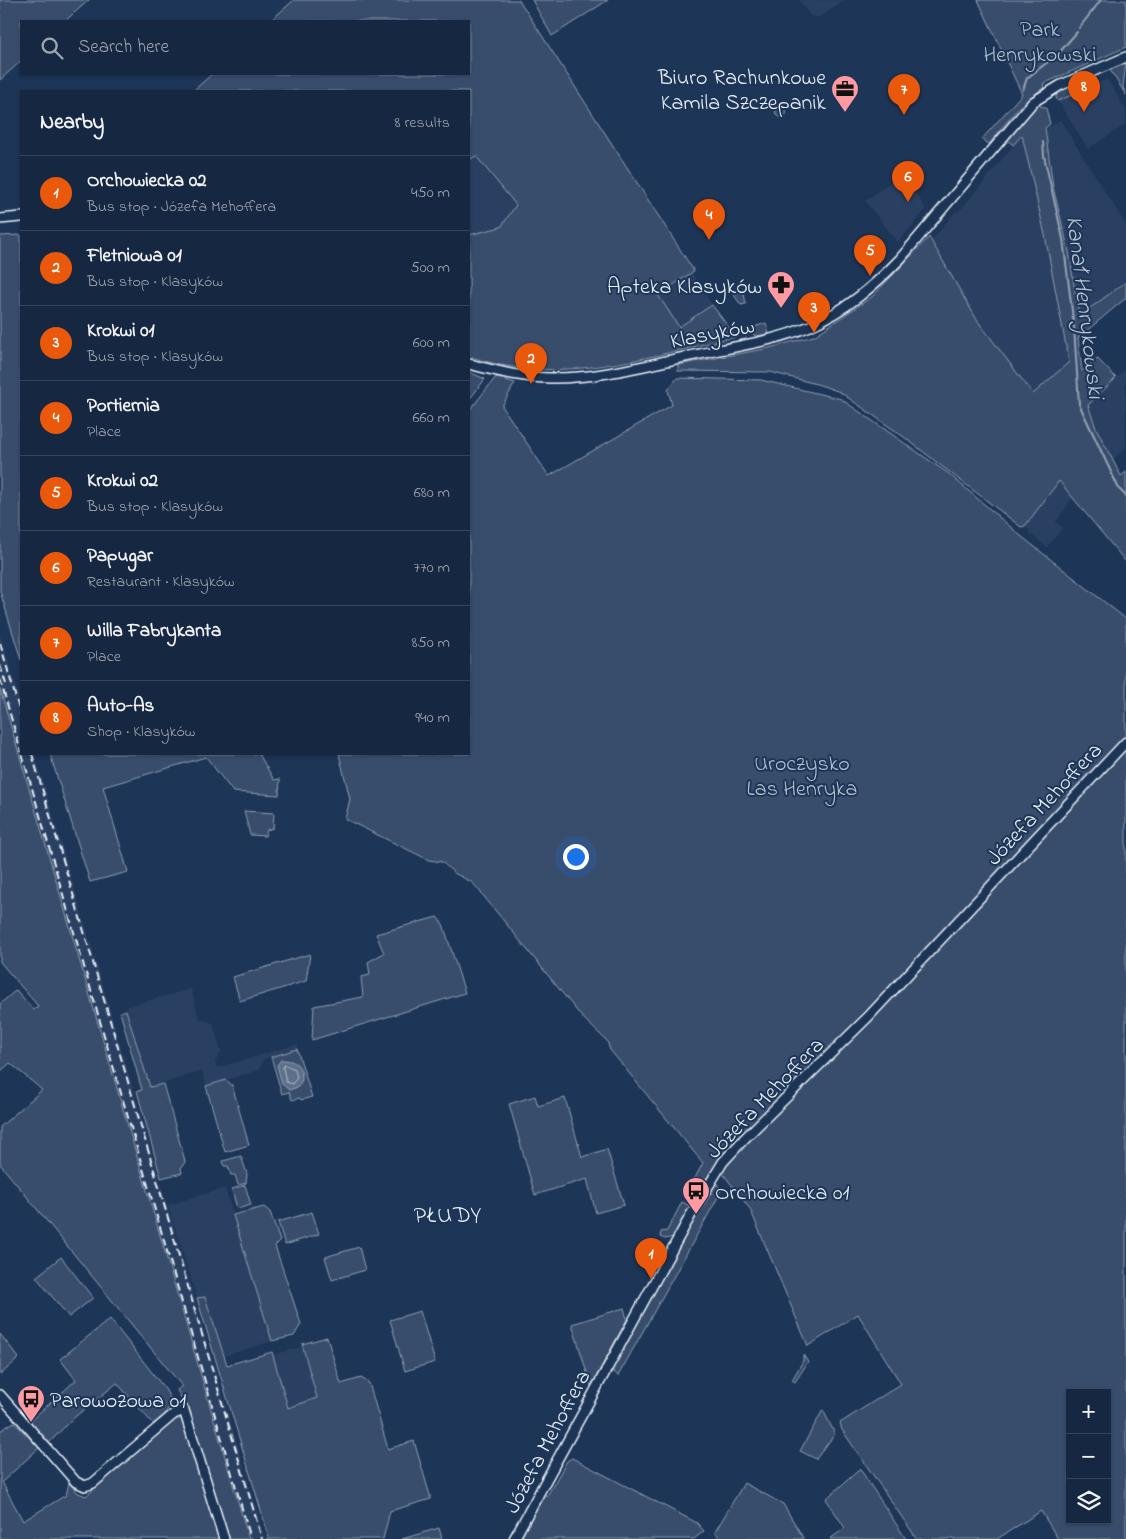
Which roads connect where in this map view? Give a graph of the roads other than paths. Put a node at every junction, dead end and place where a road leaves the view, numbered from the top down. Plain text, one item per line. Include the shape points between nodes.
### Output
1 (1126, 56) edge
2 (20, 218) edge
3 (3, 219) edge
4 (470, 364) edge
5 (1126, 742) edge
6 (0, 1395) edge
7 (224, 1539) edge
8 (514, 1539) edge

1 - 4 street, Klasyków via 1061,84 1033,102 878,282 848,306 810,326 765,341 581,377 536,378
2 - 3 street
5 - 8 street, Józefa Mehoffera via 868,1017 744,1138 724,1162 696,1205
6 - 7 street via 76,1482 85,1486 93,1483 174,1414 184,1410

